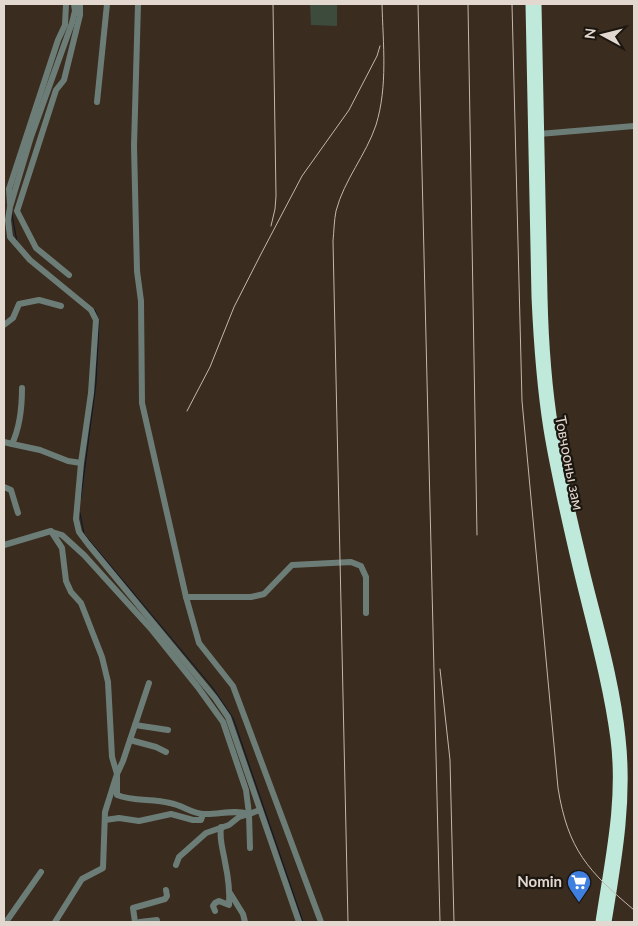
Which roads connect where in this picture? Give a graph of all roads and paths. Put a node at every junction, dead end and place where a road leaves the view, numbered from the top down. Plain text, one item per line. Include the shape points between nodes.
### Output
1 (66, 4) edge
2 (74, 4) edge
3 (80, 4) edge
4 (107, 4) edge
5 (138, 4) edge
6 (530, 4) edge
7 (537, 4) edge
8 (97, 102) dead end
9 (634, 126) edge
10 (539, 134) junction
11 (10, 208) junction
12 (69, 275) dead end
13 (61, 306) dead end
14 (4, 325) edge
15 (22, 388) dead end
16 (4, 442) edge
17 (12, 444) junction
18 (81, 464) junction
19 (4, 486) edge
20 (18, 513) dead end
21 (51, 531) junction
22 (4, 545) edge
23 (186, 597) junction
24 (366, 613) dead end
25 (149, 682) dead end
26 (135, 725) junction
27 (168, 730) dead end
28 (130, 740) junction
29 (166, 752) dead end
30 (117, 774) junction
31 (260, 810) junction
32 (203, 814) junction
33 (249, 814) junction
34 (105, 820) junction
35 (221, 827) junction
36 (250, 848) dead end
37 (176, 865) dead end
38 (41, 872) dead end
39 (166, 890) dead end
40 (230, 893) junction
41 (215, 911) dead end
42 (156, 920) dead end
43 (6, 922) edge
44 (55, 922) edge
45 (135, 922) edge
46 (140, 922) edge
47 (245, 922) edge
48 (299, 922) edge
49 (320, 922) edge
50 (600, 922) edge
51 (607, 922) edge

1 - 11 street via 65,25 9,189
2 - 11 street via 72,23 31,137
3 - 12 street via 64,80 56,90 17,211 36,248
4 - 8 street
5 - 23 street via 134,146 142,402
6 - 50 highway, Товчооны зам via 536,297 543,398 615,745 616,815
7 - 10 highway, Товчооны зам
9 - 10 street
10 - 51 highway, Товчооны зам via 543,306 550,397 581,554 611,677 621,738 623,815
11 - 18 street via 10,238 30,260 91,310 96,320 91,393
13 - 14 street via 39,300 19,304 13,318
15 - 17 street via 22,405
16 - 17 street
17 - 18 street
18 - 31 street via 76,519 79,532 228,717
19 - 20 street via 10,490
21 - 22 street
21 - 30 street via 62,548 66,582 81,603 102,657 109,690 112,757
21 - 33 street via 62,535 84,555 152,630 197,686 222,722 246,790
23 - 24 street via 251,597 264,594 292,565 351,562 362,566 366,577
23 - 49 street via 199,643 232,686
25 - 26 street
26 - 27 street
26 - 28 street
28 - 29 street
28 - 30 street
30 - 32 street via 117,796 169,802
30 - 34 street
31 - 33 street
31 - 48 street
32 - 33 street via 231,811
32 - 34 street via 201,820 171,814 140,821
33 - 35 street
33 - 36 street
34 - 44 street via 104,868 82,879
35 - 37 street via 206,833 179,857
35 - 40 street via 220,842
38 - 43 street
39 - 45 street via 164,899 133,908
40 - 41 street via 229,905 219,901 213,906
40 - 47 street
42 - 46 street

